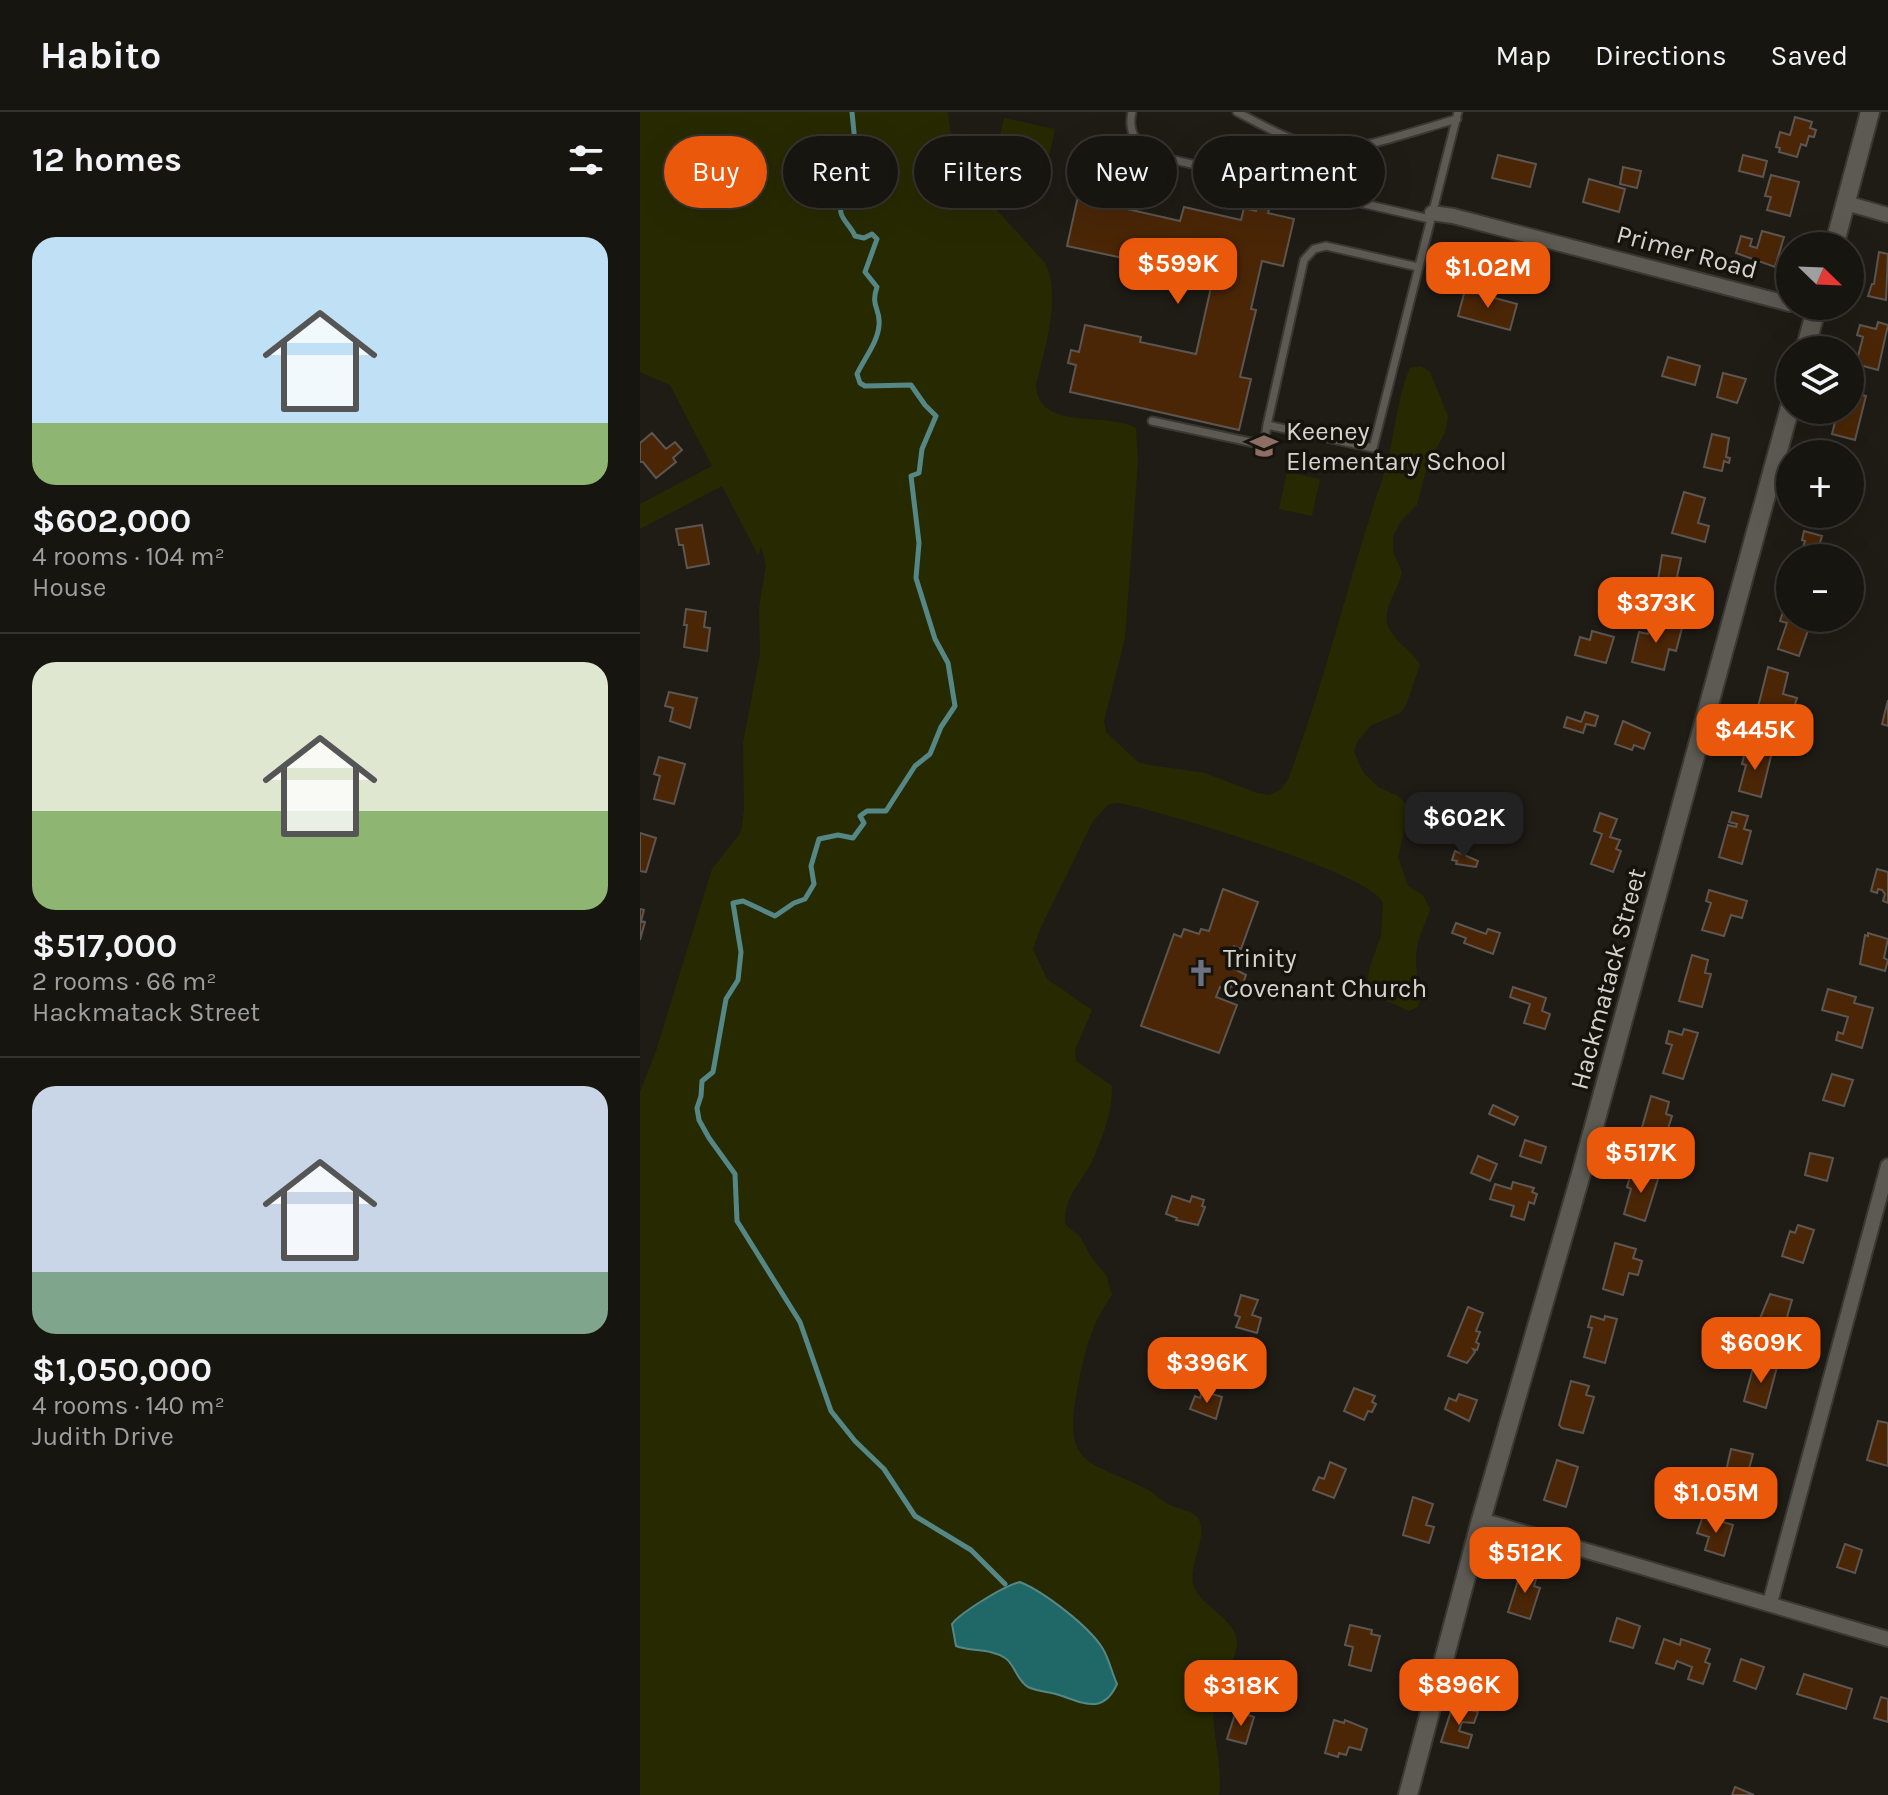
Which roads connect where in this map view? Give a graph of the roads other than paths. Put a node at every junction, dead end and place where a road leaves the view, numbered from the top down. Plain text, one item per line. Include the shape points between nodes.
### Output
1 (1132, 112) edge
2 (1237, 112) edge
3 (1870, 112) edge
4 (1457, 115) edge
5 (1288, 136) edge
6 (1385, 138) edge
7 (1193, 164) edge
8 (1846, 203) junction
9 (1385, 206) edge
10 (1888, 215) edge
11 (1431, 216) junction
12 (1838, 232) edge
13 (1418, 267) junction
14 (1776, 300) edge
15 (1152, 421) dead end
16 (1785, 424) edge
17 (1267, 425) junction
18 (1888, 1166) edge
19 (1481, 1520) junction
20 (1770, 1603) junction
21 (1888, 1639) edge
22 (1408, 1795) edge

1 - 7 lane via 1132,134 1138,144 1157,156
2 - 5 lane
3 - 8 street
4 - 6 lane
4 - 11 lane
8 - 10 street
8 - 12 street
9 - 11 lane
11 - 13 lane
11 - 14 street, Primer Road via 1454,216
13 - 17 lane via 1326,246 1314,249 1304,260
13 - 17 lane via 1373,448
15 - 17 lane via 1264,445
16 - 19 street, Hackmatack Street
18 - 20 street
19 - 20 street
19 - 22 street, Hackmatack Street
20 - 21 street

